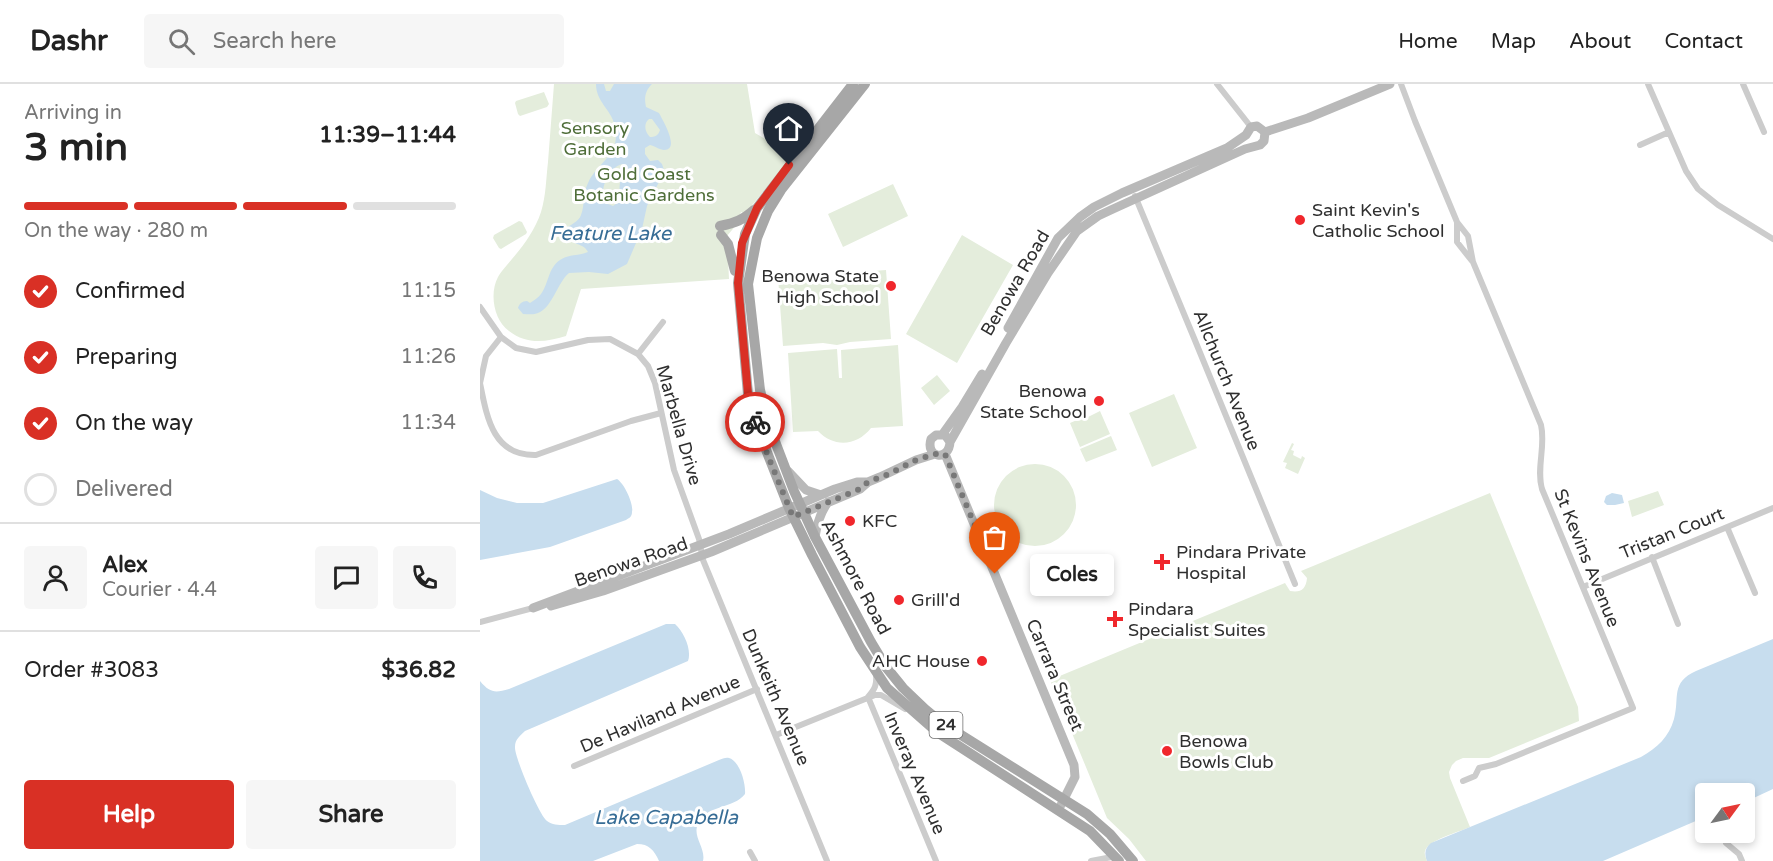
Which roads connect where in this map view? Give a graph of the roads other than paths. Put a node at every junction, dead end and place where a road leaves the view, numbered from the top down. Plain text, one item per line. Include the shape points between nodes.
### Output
1 (853, 84) edge
2 (865, 84) edge
3 (1217, 84) edge
4 (1389, 84) edge
5 (1401, 84) edge
6 (1648, 84) edge
7 (1745, 85) edge
8 (1248, 131) junction
9 (1264, 132) junction
10 (1670, 132) junction
11 (1764, 132) dead end
12 (1641, 145) dead end
13 (1254, 146) junction
14 (1131, 188) junction
15 (1136, 198) junction
16 (757, 208) junction
17 (1457, 222) junction
18 (1773, 239) edge
19 (1469, 240) junction
20 (1460, 245) junction
21 (1473, 262) junction
22 (738, 283) junction
23 (480, 307) edge
24 (663, 322) dead end
25 (501, 338) junction
26 (638, 354) junction
27 (480, 383) edge
28 (660, 413) junction
29 (942, 435) junction
30 (950, 442) junction
31 (937, 452) junction
32 (784, 467) junction
33 (868, 482) junction
34 (821, 495) junction
35 (828, 502) junction
36 (1773, 508) edge
37 (797, 510) junction
38 (1727, 527) junction
39 (815, 537) junction
40 (699, 544) junction
41 (702, 555) junction
42 (1652, 557) junction
43 (1294, 584) dead end
44 (1583, 587) junction
45 (1755, 593) dead end
46 (533, 608) junction
47 (480, 622) edge
48 (1678, 624) dead end
49 (876, 672) junction
50 (757, 689) junction
51 (868, 698) junction
52 (920, 718) junction
53 (776, 735) junction
54 (574, 766) dead end
55 (1463, 781) dead end
56 (1065, 799) junction
57 (1059, 809) junction
58 (1097, 837) junction
59 (1726, 843) dead end
60 (750, 852) dead end
61 (1096, 855) edge
62 (1118, 860) edge
63 (755, 861) edge
64 (827, 861) edge
65 (936, 861) edge
66 (1133, 861) edge
67 (1742, 861) edge

1 - 16 main road, Ashmore Road / 24
2 - 32 main road, Ashmore Road / 24 via 774,201 761,226 753,255 748,284 760,390
3 - 8 street
4 - 9 main road
5 - 17 street, St Kevins Avenue
6 - 10 street
7 - 11 street
8 - 9 main road via 1257,126
8 - 13 main road via 1247,141
8 - 14 main road, Benowa Road via 1227,148
9 - 13 main road via 1264,141
10 - 12 street
10 - 18 street via 1698,189
13 - 15 main road, Benowa Road
14 - 15 street, Allchurch Avenue
14 - 29 main road, Benowa Road via 1094,207 1059,238
15 - 30 main road, Benowa Road via 1077,231 1009,338
15 - 43 street, Allchurch Avenue
16 - 22 main road, Ashmore Road / 24 via 742,243
16 - 22 main road via 721,230 733,257
17 - 19 street, St Kevins Avenue
17 - 20 street, St Kevins Avenue via 1456,240
19 - 20 street
19 - 21 street, St Kevins Avenue
20 - 21 street, St Kevins Avenue
21 - 44 street, St Kevins Avenue via 1541,425 1540,483
22 - 37 main road, Ashmore Road / 24 via 748,394 764,448
23 - 25 street
24 - 26 street
25 - 26 street, Marbella Drive via 516,348 536,352 610,339
25 - 27 street via 486,356
26 - 28 street, Marbella Drive via 655,383
27 - 28 street via 494,434 506,447 524,456
28 - 40 street, Marbella Drive
29 - 30 main road
29 - 31 main road via 930,442
30 - 31 main road via 950,449
31 - 33 main road, Benowa Road
31 - 56 main road, Carrara Street via 1074,765 1075,777
32 - 34 main road via 806,490
32 - 37 main road, Ashmore Road / 24
33 - 34 main road, Benowa Road
33 - 35 main road, Benowa Road
34 - 37 main road, Benowa Road
35 - 37 main road, Benowa Road
35 - 39 main road via 819,517
36 - 38 street, Tristan Court
37 - 39 main road, Ashmore Road / 24
37 - 40 main road, Benowa Road
37 - 41 main road, Benowa Road
37 - 49 main road, Ashmore Road / 24 via 854,637
38 - 42 street, Tristan Court
38 - 45 street
39 - 56 main road, Ashmore Road / 24 via 886,667 914,699 942,723
40 - 41 street, Dunkeith Avenue
40 - 46 main road, Benowa Road
41 - 46 main road, Benowa Road via 558,605
41 - 50 street, Dunkeith Avenue
42 - 44 street, Tristan Court
42 - 48 street
44 - 55 street, St Kevins Avenue via 1633,708 1479,768 1475,776
46 - 47 street, Benowa Road
49 - 51 street via 875,690
49 - 52 main road, Ashmore Road / 24 via 887,688
50 - 53 street, Dunkeith Avenue
50 - 54 street, De Haviland Avenue
51 - 52 street via 881,695
51 - 53 street
51 - 65 street, Inveray Avenue
52 - 57 main road, Ashmore Road / 24
53 - 64 street, Dunkeith Avenue
56 - 57 main road, Carrara Street
56 - 66 main road, Ashmore Road / 24 via 1095,820
57 - 58 main road, Ashmore Road / 24
58 - 61 street
58 - 62 main road, Ashmore Road / 24
59 - 67 street
60 - 63 street
61 - 62 street

